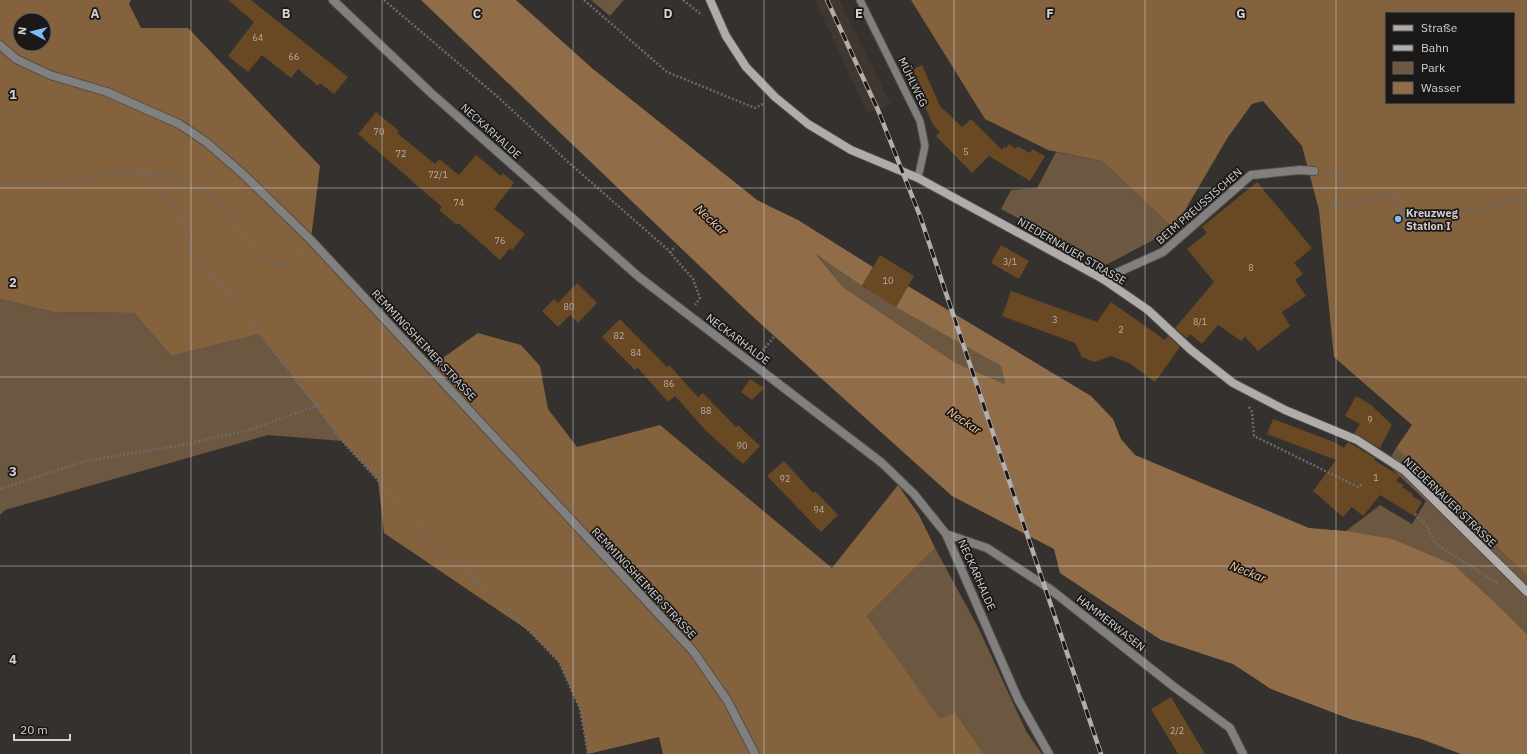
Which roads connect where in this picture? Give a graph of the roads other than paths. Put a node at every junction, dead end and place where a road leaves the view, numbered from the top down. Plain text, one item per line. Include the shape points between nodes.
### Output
1 (333, 0) edge
2 (710, 0) edge
3 (860, 0) edge
4 (0, 45) edge
5 (1314, 171) road end
6 (918, 178) junction
7 (1103, 279) junction
8 (946, 534) junction
9 (1527, 592) edge
10 (755, 754) edge
11 (1050, 754) edge
12 (1243, 754) edge

1 - 8 street, NECKARHALDE via 449,108 639,277 882,463 914,494
2 - 6 main road, NIEDERNAUER STRASSE via 726,36 746,67 775,97 808,124 851,150
3 - 6 lane, MÜHLWEG via 920,121 925,146
4 - 10 street, REMMINGSHEIMER STRASSE via 16,59 50,74 107,92 179,124 206,142 243,174 310,239 693,651 727,700
5 - 7 street, BEIM PREUSSISCHEN via 1251,175 1163,252
6 - 7 main road, NIEDERNAUER STRASSE
7 - 9 main road, NIEDERNAUER STRASSE via 1148,310 1191,350 1233,383 1286,410 1357,440 1405,471
8 - 11 street, NECKARHALDE via 1018,699
8 - 12 street, HAMMERWASEN via 987,548 1050,589 1230,728

